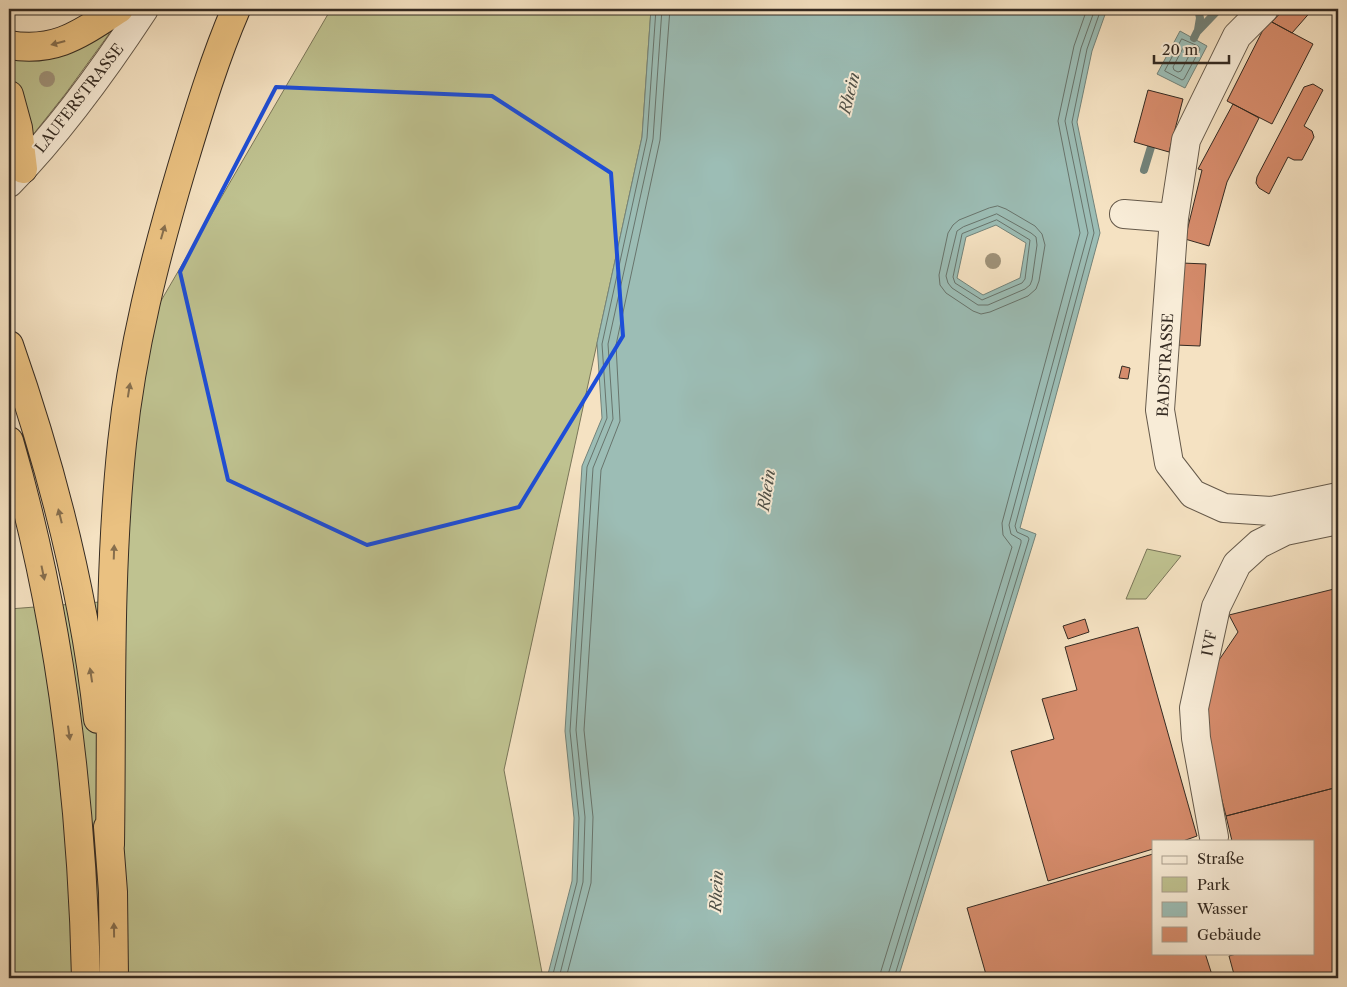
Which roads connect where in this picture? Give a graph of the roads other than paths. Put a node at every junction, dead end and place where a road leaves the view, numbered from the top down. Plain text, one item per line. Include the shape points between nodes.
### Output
1 (120, 9) edge
2 (144, 9) edge
3 (236, 9) edge
4 (1264, 9) edge
5 (9, 45) edge
6 (9, 95) edge
7 (16, 176) edge
8 (1124, 214) dead end
9 (1174, 218) junction
10 (9, 345) edge
11 (9, 441) edge
12 (1338, 497) edge
13 (1338, 520) edge
14 (1214, 837) dead end
15 (110, 845) junction
16 (86, 978) edge
17 (114, 978) edge

1 -> 5 highway via 61,43 31,47
2 - 7 street, LAUFERSTRASSE via 93,83
15 -> 3 highway via 115,532 127,404 156,256 211,76
4 - 9 street, BADSTRASSE via 1237,36 1186,140
6 - 7 highway via 18,128
8 - 9 street
9 - 12 street, BADSTRASSE via 1160,410 1169,464 1193,494 1224,508 1270,511
15 -> 10 highway via 97,712 75,583 45,460
11 -> 16 highway via 40,562 65,701 79,831
13 - 14 street, IVF via 1285,531 1259,544 1237,564 1216,607 1194,708 1196,738
17 -> 15 highway

